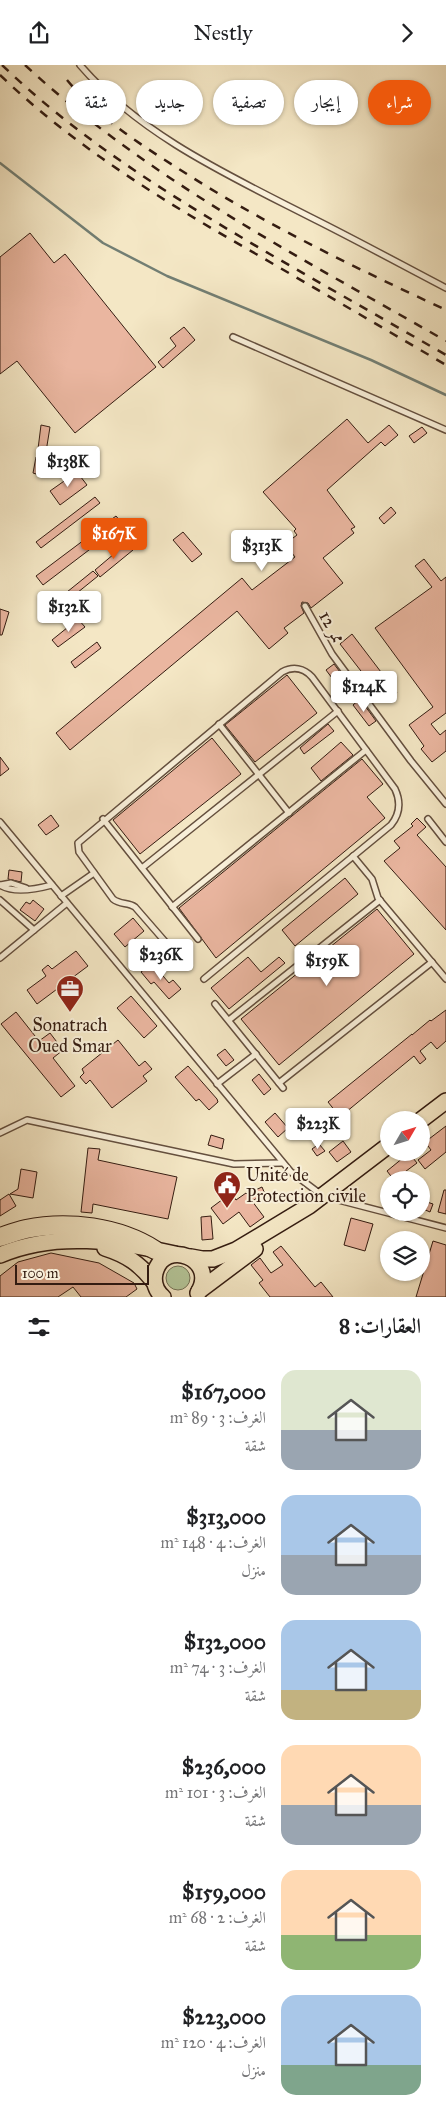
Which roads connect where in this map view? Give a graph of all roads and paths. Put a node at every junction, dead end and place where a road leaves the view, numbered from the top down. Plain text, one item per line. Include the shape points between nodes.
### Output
1 (80, 65) edge
2 (446, 288) edge
3 (233, 337) dead end
4 (446, 430) edge
5 (305, 606) dead end
6 (338, 711) junction
7 (219, 724) junction
8 (366, 751) junction
9 (259, 775) junction
10 (446, 804) edge
11 (289, 813) junction
12 (104, 819) junction
13 (428, 819) dead end
14 (0, 822) edge
15 (446, 842) edge
16 (353, 856) junction
17 (142, 868) junction
18 (94, 873) junction
19 (0, 885) edge
20 (52, 885) junction
21 (62, 896) junction
22 (0, 901) edge
23 (380, 901) junction
24 (66, 903) junction
25 (172, 907) junction
26 (34, 930) junction
27 (198, 939) dead end
28 (175, 953) dead end
29 (0, 958) edge
30 (432, 961) junction
31 (204, 979) dead end
32 (446, 979) edge
33 (215, 1003) dead end
34 (229, 1020) junction
35 (256, 1054) junction
36 (217, 1084) junction
37 (446, 1101) edge
38 (430, 1113) edge
39 (0, 1133) edge
40 (380, 1152) edge
41 (282, 1163) junction
42 (323, 1196) junction
43 (309, 1206) junction
44 (446, 1228) edge
45 (0, 1237) edge
46 (77, 1240) junction
47 (155, 1249) junction
48 (175, 1254) junction
49 (0, 1255) edge
50 (190, 1257) junction
51 (154, 1282) junction
52 (197, 1294) edge
53 (163, 1297) edge

1 - 2 lane via 123,107 164,136 248,185
3 - 4 lane
5 - 10 lane, ممر 12 via 332,654
6 - 7 lane via 309,674 291,668
6 - 8 lane
6 - 9 lane
7 - 9 lane
7 - 12 lane
8 - 11 lane
8 - 16 lane via 395,789 399,811 391,825
9 - 11 lane
9 - 17 lane
11 - 25 lane
12 - 17 lane
12 - 18 lane via 79,840 77,846
13 - 15 lane
14 - 20 lane
16 - 23 lane via 372,879
16 - 31 lane
17 - 25 lane
18 - 21 lane
18 - 28 lane via 112,899 133,906
19 - 20 lane via 11,883 26,888
20 - 21 lane
21 - 24 lane
22 - 26 lane
23 - 30 lane
23 - 34 lane
24 - 26 lane
24 - 36 lane
25 - 27 lane
26 - 29 lane
30 - 32 lane
30 - 35 lane via 281,1086
33 - 34 lane
34 - 35 lane
35 - 36 lane
36 - 41 lane
37 - 38 main road
39 - 41 lane via 28,1120 234,1164
40 - 42 main road
41 - 42 lane
42 - 43 main road
42 - 44 lane
43 - 50 main road via 225,1255 202,1259
43 - 52 main road
45 - 47 highway via 27,1229 77,1226 126,1235
46 - 47 main road via 109,1241
46 - 49 main road via 24,1246
46 - 51 main road via 129,1257
47 - 48 main road
48 - 50 main road
48 - 51 main road via 161,1261
50 - 52 main road via 201,1269 203,1277
51 - 53 main road

